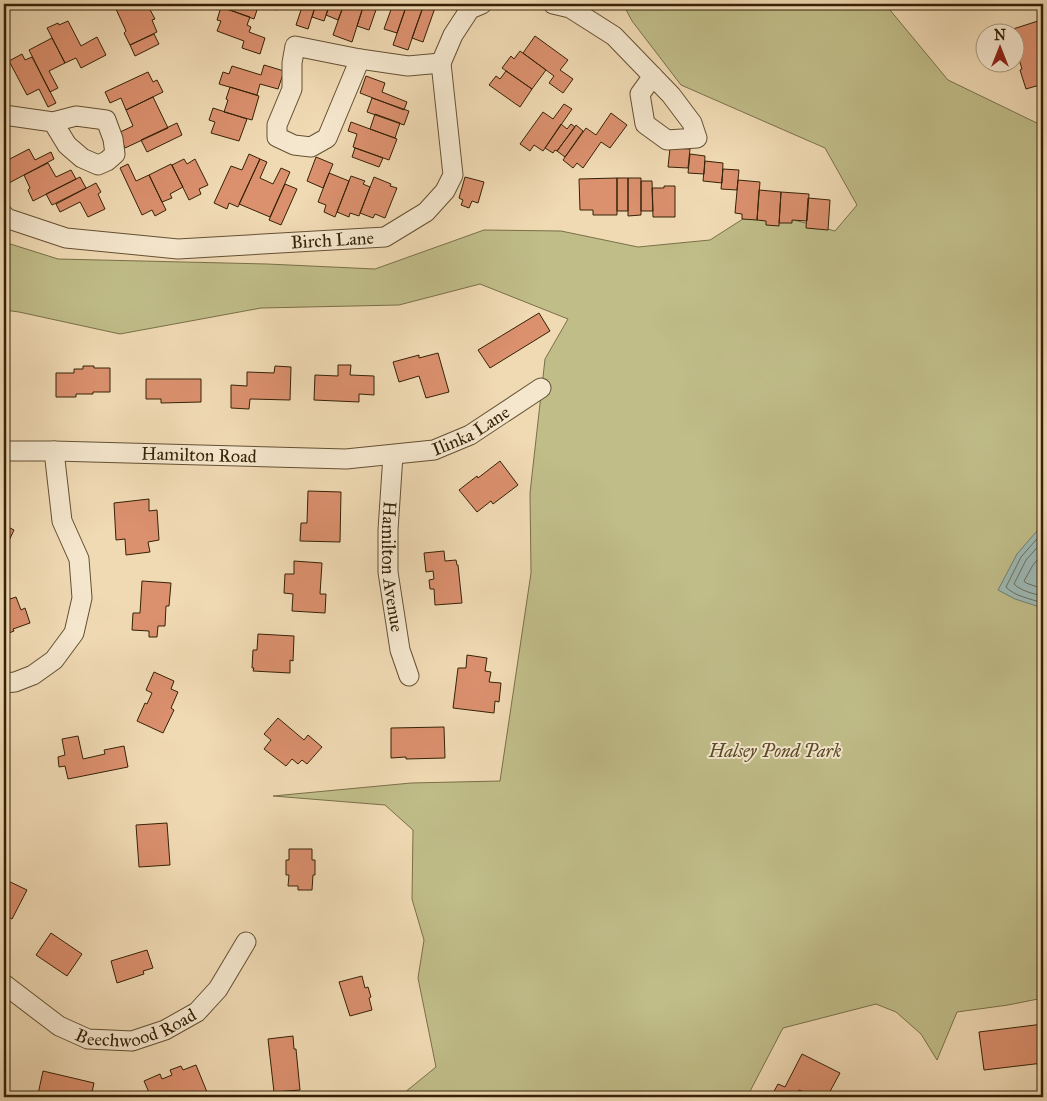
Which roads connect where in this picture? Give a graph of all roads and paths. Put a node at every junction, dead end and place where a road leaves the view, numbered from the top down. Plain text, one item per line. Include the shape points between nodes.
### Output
1 (482, 4) edge
2 (553, 4) edge
3 (360, 59) junction
4 (441, 62) junction
5 (653, 76) dead end
6 (4, 115) edge
7 (53, 122) dead end
8 (4, 215) edge
9 (541, 388) dead end
10 (4, 451) edge
11 (54, 451) junction
12 (393, 455) junction
13 (409, 676) dead end
14 (4, 683) edge
15 (246, 942) dead end
16 (4, 984) edge

1 - 4 street via 470,9
2 - 5 street via 570,8 614,36
3 - 3 street via 295,46 292,89 277,125 277,137 294,145 311,147 327,138
3 - 4 street via 408,66
4 - 8 street, Birch Lane via 453,175 445,191 426,212 385,236 178,249 66,238
6 - 7 street
9 - 12 street, Ilinka Lane via 470,435 434,450
10 - 11 street, Hamilton Road
11 - 12 street, Hamilton Road via 346,459
11 - 14 street via 62,520 79,559 82,598 74,633 54,660 33,675
12 - 13 street, Hamilton Avenue via 388,572 400,650
15 - 16 street, Beechwood Road via 218,988 197,1012 164,1030 132,1041 88,1039 59,1026

